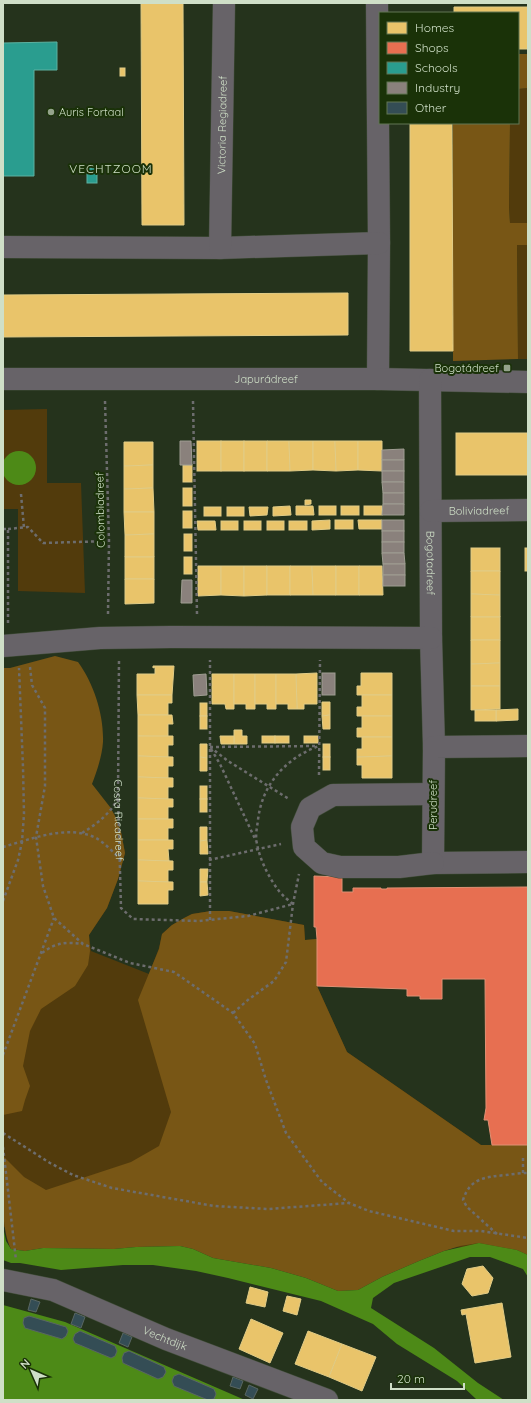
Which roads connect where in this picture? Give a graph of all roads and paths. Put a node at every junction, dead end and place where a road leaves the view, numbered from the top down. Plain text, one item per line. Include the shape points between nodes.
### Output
1 (224, 3) edge
2 (377, 3) edge
3 (379, 243) junction
4 (3, 247) edge
5 (220, 248) junction
6 (3, 379) edge
7 (105, 379) junction
8 (193, 379) junction
9 (378, 379) junction
10 (430, 380) junction
11 (528, 382) edge
12 (21, 494) dead end
13 (528, 510) edge
14 (431, 511) junction
15 (24, 528) junction
16 (3, 529) edge
17 (8, 529) junction
18 (109, 541) junction
19 (204, 637) junction
20 (320, 637) junction
21 (118, 638) junction
22 (431, 638) junction
23 (16, 645) edge
24 (319, 746) junction
25 (528, 746) edge
26 (209, 747) junction
27 (434, 747) junction
28 (268, 787) junction
29 (433, 794) junction
30 (118, 796) junction
31 (328, 798) junction
32 (309, 810) junction
33 (82, 833) junction
34 (36, 837) junction
35 (22, 842) junction
36 (256, 842) junction
37 (304, 843) junction
38 (3, 847) edge
39 (258, 850) junction
40 (120, 859) junction
41 (209, 860) junction
42 (528, 862) edge
43 (434, 863) junction
44 (3, 901) edge
45 (293, 904) junction
46 (54, 918) junction
47 (210, 920) junction
48 (83, 944) junction
49 (41, 953) junction
50 (233, 1013) junction
51 (3, 1055) edge
52 (3, 1133) edge
53 (3, 1147) edge
54 (523, 1156) dead end
55 (523, 1173) junction
56 (528, 1173) edge
57 (348, 1203) junction
58 (497, 1234) junction
59 (528, 1238) edge
60 (15, 1247) dead end
61 (3, 1280) edge
62 (327, 1400) edge

1 - 5 street, Victoria Regiadreef
2 - 3 street
3 - 5 street
3 - 9 street
4 - 5 street
6 - 7 street, Japurádreef
7 - 8 street, Japurádreef
7 - 18 path, Colombiadreef
8 - 9 street, Japurádreef
8 - 19 path via 194,516
9 - 10 street, Japurádreef
10 - 11 street, Japurádreef
10 - 14 street, Bogotadreef
12 - 15 path
13 - 14 street, Boliviadreef
14 - 22 street, Bogotadreef
15 - 17 path
15 - 18 path via 28,527 43,543
16 - 17 path
17 - 23 path via 8,624
18 - 21 path, Colombiadreef via 108,614
19 - 20 street
19 - 21 street
19 - 26 path
20 - 22 street
20 - 24 path
21 - 23 street
21 - 30 path, Costa Ricadreef
22 - 27 street, Bogotadreef
23 - 34 path via 32,685 45,708 45,786
23 - 35 path via 23,767
24 - 26 path
24 - 28 path via 306,751 280,770
24 - 31 path via 319,785
25 - 27 street
26 - 28 path
26 - 36 path via 220,764
26 - 41 path
27 - 29 street, Perudreef
28 - 32 path
28 - 36 path via 259,812
29 - 31 street
29 - 43 street, Perudreef
30 - 33 path via 114,807
30 - 40 path, Costa Ricadreef
31 - 32 street
32 - 37 street via 302,827
33 - 34 path via 56,833
33 - 40 path via 97,838
34 - 35 path
34 - 46 path via 43,886
35 - 38 path
35 - 44 path
36 - 39 path
37 - 39 path
37 - 43 street via 322,863 340,867 399,867
37 - 45 path
39 - 41 path
39 - 45 path via 280,892
40 - 47 path, Costa Ricadreef via 121,908 133,919
41 - 47 path
42 - 43 street
45 - 47 path, Costa Ricadreef via 248,916
45 - 50 path via 286,962 274,980
46 - 48 path
46 - 49 path
48 - 49 path via 66,942
48 - 50 path via 130,963 174,972
49 - 51 path
50 - 57 path via 255,1044 286,1133 322,1182
52 - 57 path via 73,1175 112,1188 214,1206 268,1209
53 - 60 path
54 - 55 path
55 - 56 path
55 - 58 path via 483,1178 466,1192 463,1200 467,1208
57 - 58 path via 369,1211 454,1231
58 - 59 path
61 - 62 street, Vechtdijk via 54,1290 166,1339

